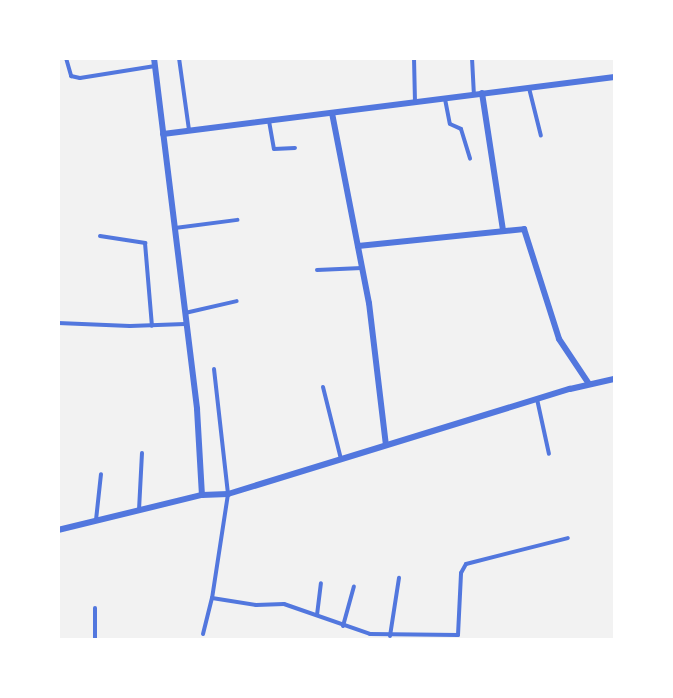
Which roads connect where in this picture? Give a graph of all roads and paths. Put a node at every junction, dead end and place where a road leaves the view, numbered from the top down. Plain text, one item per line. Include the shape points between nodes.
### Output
1 (66, 58) edge
2 (154, 58) edge
3 (179, 58) edge
4 (414, 58) edge
5 (472, 58) edge
6 (155, 66) junction
7 (615, 77) edge
8 (529, 87) junction
9 (478, 94) junction
10 (445, 98) junction
11 (415, 101) junction
12 (332, 113) junction
13 (269, 120) junction
14 (186, 130) junction
15 (166, 134) junction
16 (540, 136) dead end
17 (295, 147) dead end
18 (470, 159) dead end
19 (237, 220) dead end
20 (174, 228) junction
21 (503, 230) junction
22 (100, 236) dead end
23 (358, 246) junction
24 (362, 268) junction
25 (317, 270) dead end
26 (237, 301) dead end
27 (184, 314) junction
28 (58, 323) edge
29 (185, 324) junction
30 (152, 326) junction
31 (214, 369) dead end
32 (615, 379) edge
33 (589, 384) junction
34 (323, 387) dead end
35 (537, 399) junction
36 (386, 445) junction
37 (142, 453) dead end
38 (549, 454) dead end
39 (341, 459) junction
40 (101, 474) dead end
41 (224, 494) junction
42 (206, 495) junction
43 (139, 510) junction
44 (96, 520) junction
45 (58, 530) edge
46 (568, 538) dead end
47 (399, 578) dead end
48 (321, 583) dead end
49 (354, 586) dead end
50 (212, 598) junction
51 (95, 608) dead end
52 (317, 615) junction
53 (343, 626) junction
54 (203, 634) dead end
55 (390, 636) junction
56 (95, 639) edge

1 - 6 lane via 71,76 80,78
2 - 6 street
3 - 14 lane
4 - 11 lane
5 - 9 lane
6 - 15 street
7 - 8 street
8 - 9 street
8 - 16 lane
9 - 10 street
9 - 21 street
10 - 11 street
10 - 18 lane via 450,124 461,129
11 - 12 street
12 - 13 street
12 - 23 street
13 - 14 street
13 - 17 lane via 274,149
14 - 15 street
15 - 20 street
19 - 20 lane
20 - 27 street
21 - 23 street
21 - 33 street via 519,228 528,232 560,339
22 - 30 lane via 145,243
23 - 24 street
24 - 25 lane
24 - 36 street
26 - 27 lane
27 - 29 street
28 - 30 lane
29 - 30 lane
29 - 42 street
31 - 41 lane
32 - 33 street
33 - 35 street
34 - 39 lane
35 - 36 street
35 - 38 lane
36 - 39 street
37 - 43 lane
39 - 41 street
40 - 44 lane
41 - 42 street
41 - 50 lane
42 - 43 street
43 - 44 street
44 - 45 street
46 - 55 lane via 466,564 461,573 458,635
47 - 55 lane
48 - 52 lane
49 - 53 lane
50 - 52 lane via 256,605 284,604
50 - 54 lane
51 - 56 lane
52 - 53 lane
53 - 55 lane

